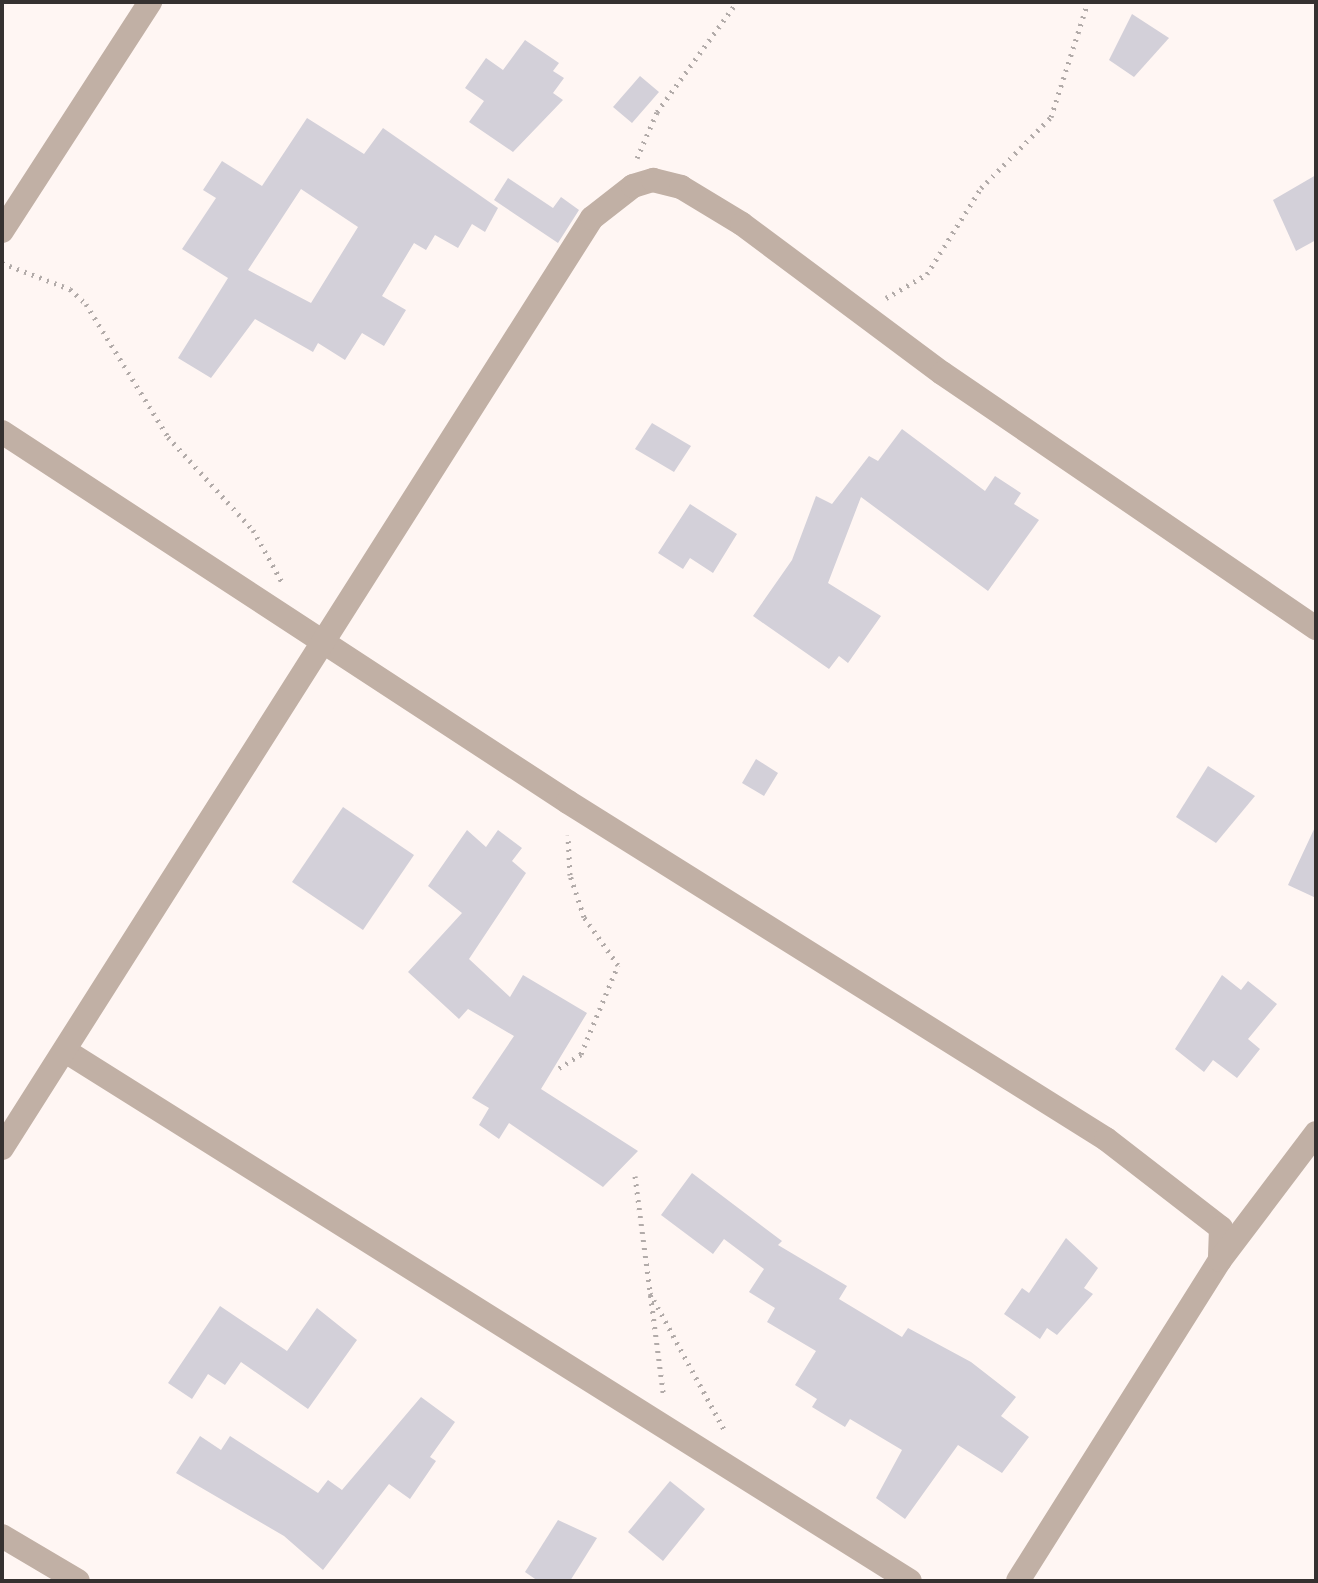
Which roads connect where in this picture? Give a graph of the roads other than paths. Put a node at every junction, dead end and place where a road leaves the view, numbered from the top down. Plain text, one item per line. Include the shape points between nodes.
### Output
1 (150, 2) edge
2 (2, 231) edge
3 (2, 432) edge
4 (1316, 628) edge
5 (320, 640) junction
6 (67, 1052) junction
7 (1316, 1133) edge
8 (2, 1148) edge
9 (1220, 1260) junction
10 (2, 1536) edge
11 (78, 1581) edge
12 (910, 1581) edge
13 (1018, 1581) edge

1 - 2 street
3 - 5 street
4 - 5 street via 681,187 653,180 633,186 592,218 347,610
5 - 6 street
5 - 9 street via 1170,1184 1221,1228
6 - 8 street
6 - 12 street
7 - 9 street
9 - 13 street
10 - 11 street

